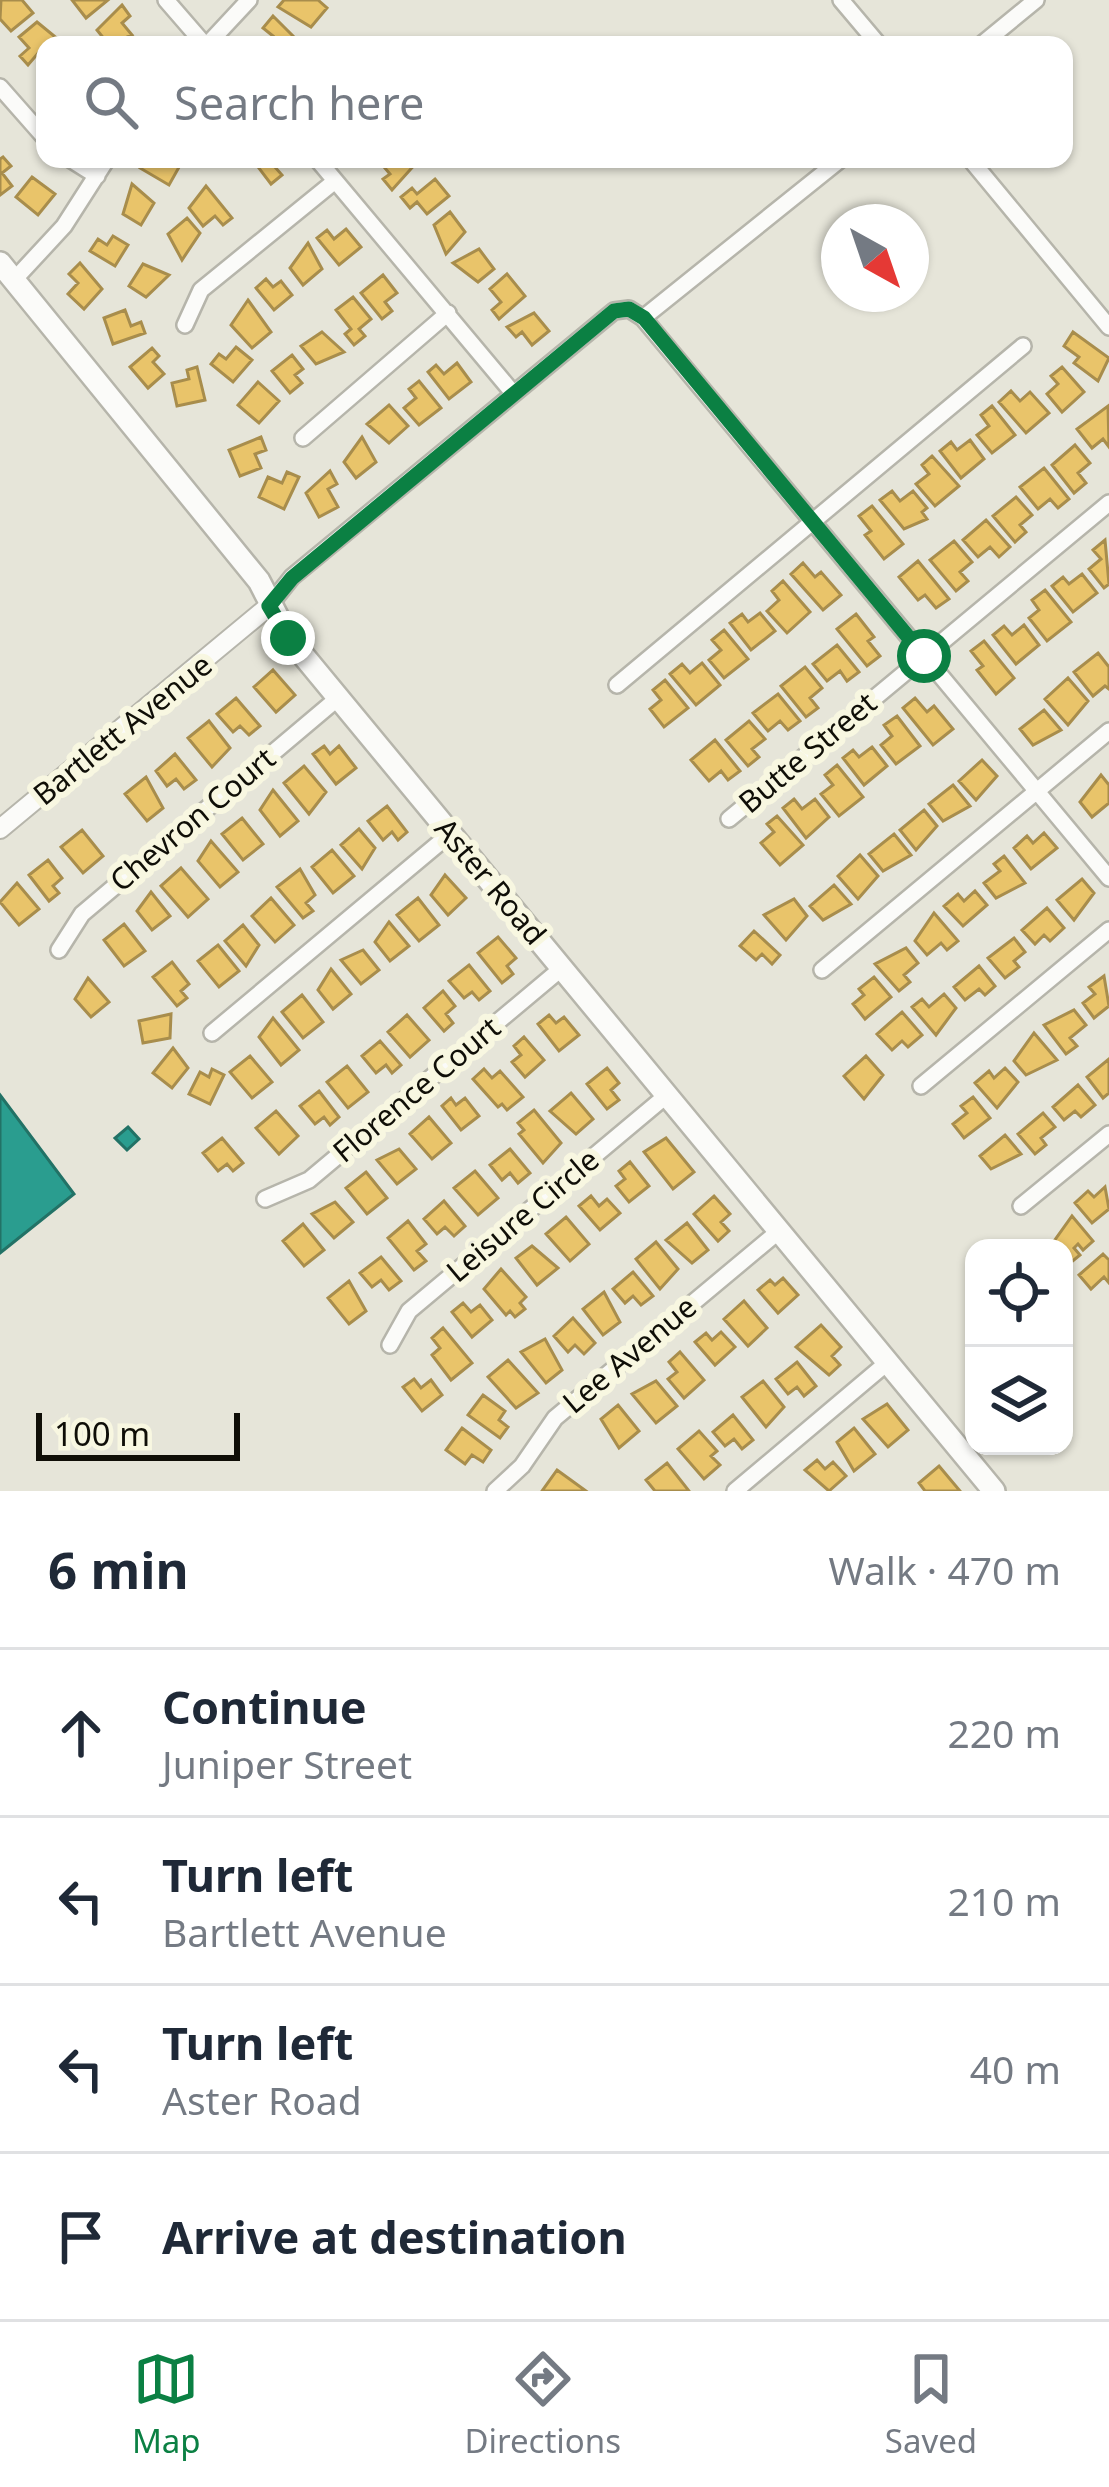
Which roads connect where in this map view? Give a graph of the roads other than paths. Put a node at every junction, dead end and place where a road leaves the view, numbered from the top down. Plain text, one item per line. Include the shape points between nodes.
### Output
1 (166, 0) edge
2 (249, 0) edge
3 (841, 0) edge
4 (1036, 0) edge
5 (198, 36) edge
6 (215, 36) edge
7 (871, 36) edge
8 (992, 36) edge
9 (0, 88) edge
10 (36, 128) edge
11 (84, 168) edge
12 (102, 168) edge
13 (324, 168) edge
14 (829, 168) edge
15 (977, 168) edge
16 (97, 176) junction
17 (335, 181) junction
18 (7, 272) edge
19 (636, 313) junction
20 (448, 314) junction
21 (185, 325) dead end
22 (1109, 327) edge
23 (1023, 346) dead end
24 (513, 393) junction
25 (303, 438) dead end
26 (1109, 503) edge
27 (813, 522) junction
28 (269, 606) junction
29 (924, 656) junction
30 (617, 685) dead end
31 (338, 698) junction
32 (1109, 730) edge
33 (1036, 791) junction
34 (729, 819) dead end
35 (0, 829) edge
36 (450, 834) junction
37 (1109, 878) edge
38 (1109, 930) edge
39 (59, 950) dead end
40 (562, 968) junction
41 (822, 970) dead end
42 (212, 1033) dead end
43 (921, 1086) dead end
44 (667, 1095) junction
45 (1109, 1134) edge
46 (265, 1199) dead end
47 (1021, 1207) dead end
48 (779, 1231) junction
49 (390, 1346) dead end
50 (888, 1362) junction
51 (495, 1491) edge
52 (735, 1491) edge
53 (994, 1491) edge

1 - 5 street
2 - 6 street
3 - 7 street
4 - 8 street
9 - 10 street
11 - 16 street
12 - 16 street
13 - 17 street
14 - 19 street, Bartlett Avenue
15 - 22 street
16 - 18 street via 53,240
17 - 20 street
17 - 21 street via 201,290
18 - 28 main road, Aster Road via 259,581
19 - 24 street, Bartlett Avenue via 614,311
19 - 27 street
20 - 24 street
20 - 25 street
23 - 27 street
24 - 28 street, Bartlett Avenue
26 - 29 street, Butte Street
27 - 29 street
27 - 30 street
28 - 31 main road, Aster Road
28 - 35 street, Bartlett Avenue
29 - 33 street
29 - 34 street, Butte Street
31 - 36 main road, Aster Road
31 - 39 street, Chevron Court via 82,914
32 - 33 street
33 - 37 street
33 - 41 street
36 - 40 main road, Aster Road
36 - 42 street
38 - 43 street
40 - 44 main road, Aster Road
40 - 46 street, Florence Court via 309,1180
44 - 48 main road, Aster Road
44 - 49 street, Leisure Circle via 409,1311
45 - 47 street
48 - 50 main road, Aster Road
48 - 51 street, Lee Avenue via 555,1418
50 - 52 street
50 - 53 main road, Aster Road

